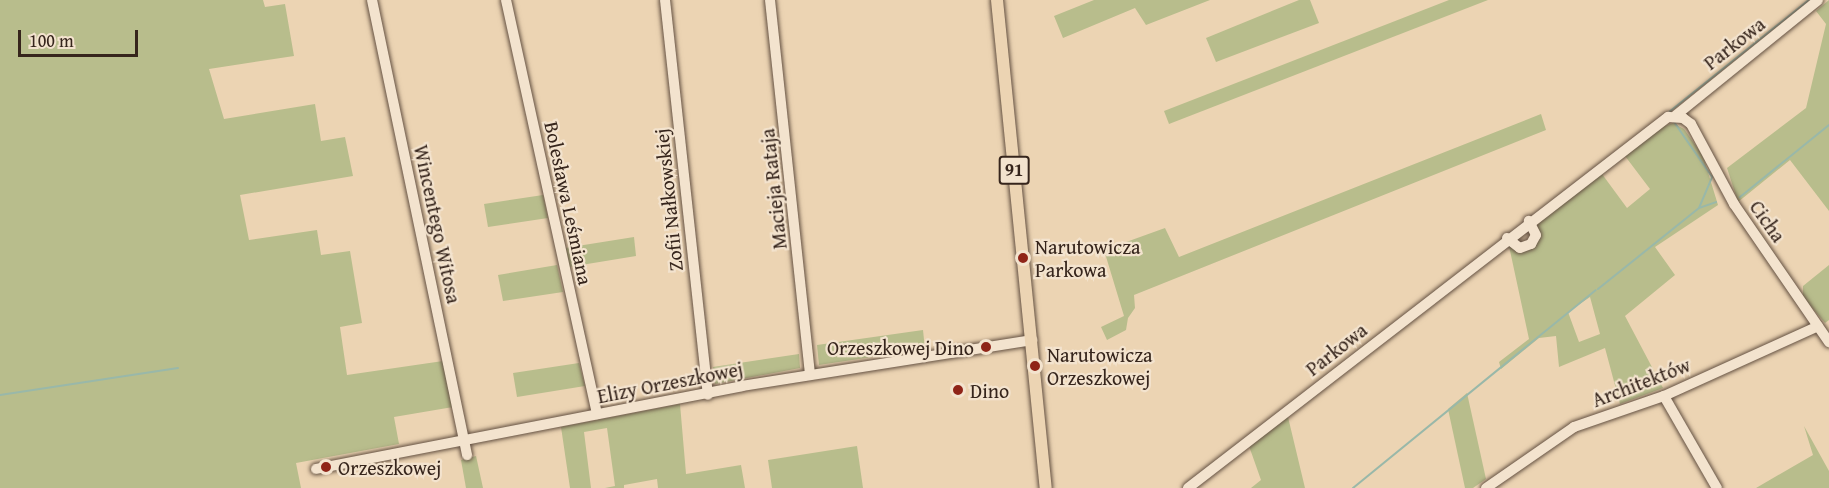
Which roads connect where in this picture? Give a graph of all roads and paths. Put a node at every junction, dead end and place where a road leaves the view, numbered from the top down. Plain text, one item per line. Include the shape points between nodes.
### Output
1 (372, 0) edge
2 (506, 0) edge
3 (665, 0) edge
4 (770, 0) edge
5 (997, 0) edge
6 (1818, 0) edge
7 (1679, 117) junction
8 (1529, 221) junction
9 (1507, 238) junction
10 (1818, 326) junction
11 (1032, 340) junction
12 (1829, 342) edge
13 (810, 374) junction
14 (708, 395) junction
15 (1664, 396) junction
16 (597, 414) junction
17 (466, 441) junction
18 (467, 455) dead end
19 (316, 469) dead end
20 (1044, 488) edge
21 (1188, 488) edge
22 (1486, 488) edge
23 (1716, 488) edge

1 - 17 street, Wincentego Witosa
2 - 16 street, Bolesława Leśmiana
3 - 14 street, Zofii Nałkowskiej
4 - 13 street, Macieja Rataja
5 - 11 main road, 91
6 - 7 street, Parkowa
7 - 8 street, Parkowa via 1654,127
7 - 10 street, Cicha via 1691,124 1734,204
8 - 9 street, Parkowa
8 - 9 street via 1536,235 1531,244 1520,248
9 - 21 street, Parkowa
10 - 12 street, Cicha
10 - 15 street, Architektów
11 - 13 street, Elizy Orzeszkowej
11 - 20 main road, 91
13 - 14 street, Elizy Orzeszkowej
14 - 16 street, Elizy Orzeszkowej
15 - 22 street, Architektów via 1574,427
15 - 23 street
16 - 17 street, Elizy Orzeszkowej
17 - 18 street, Wincentego Witosa
17 - 19 street, Elizy Orzeszkowej

